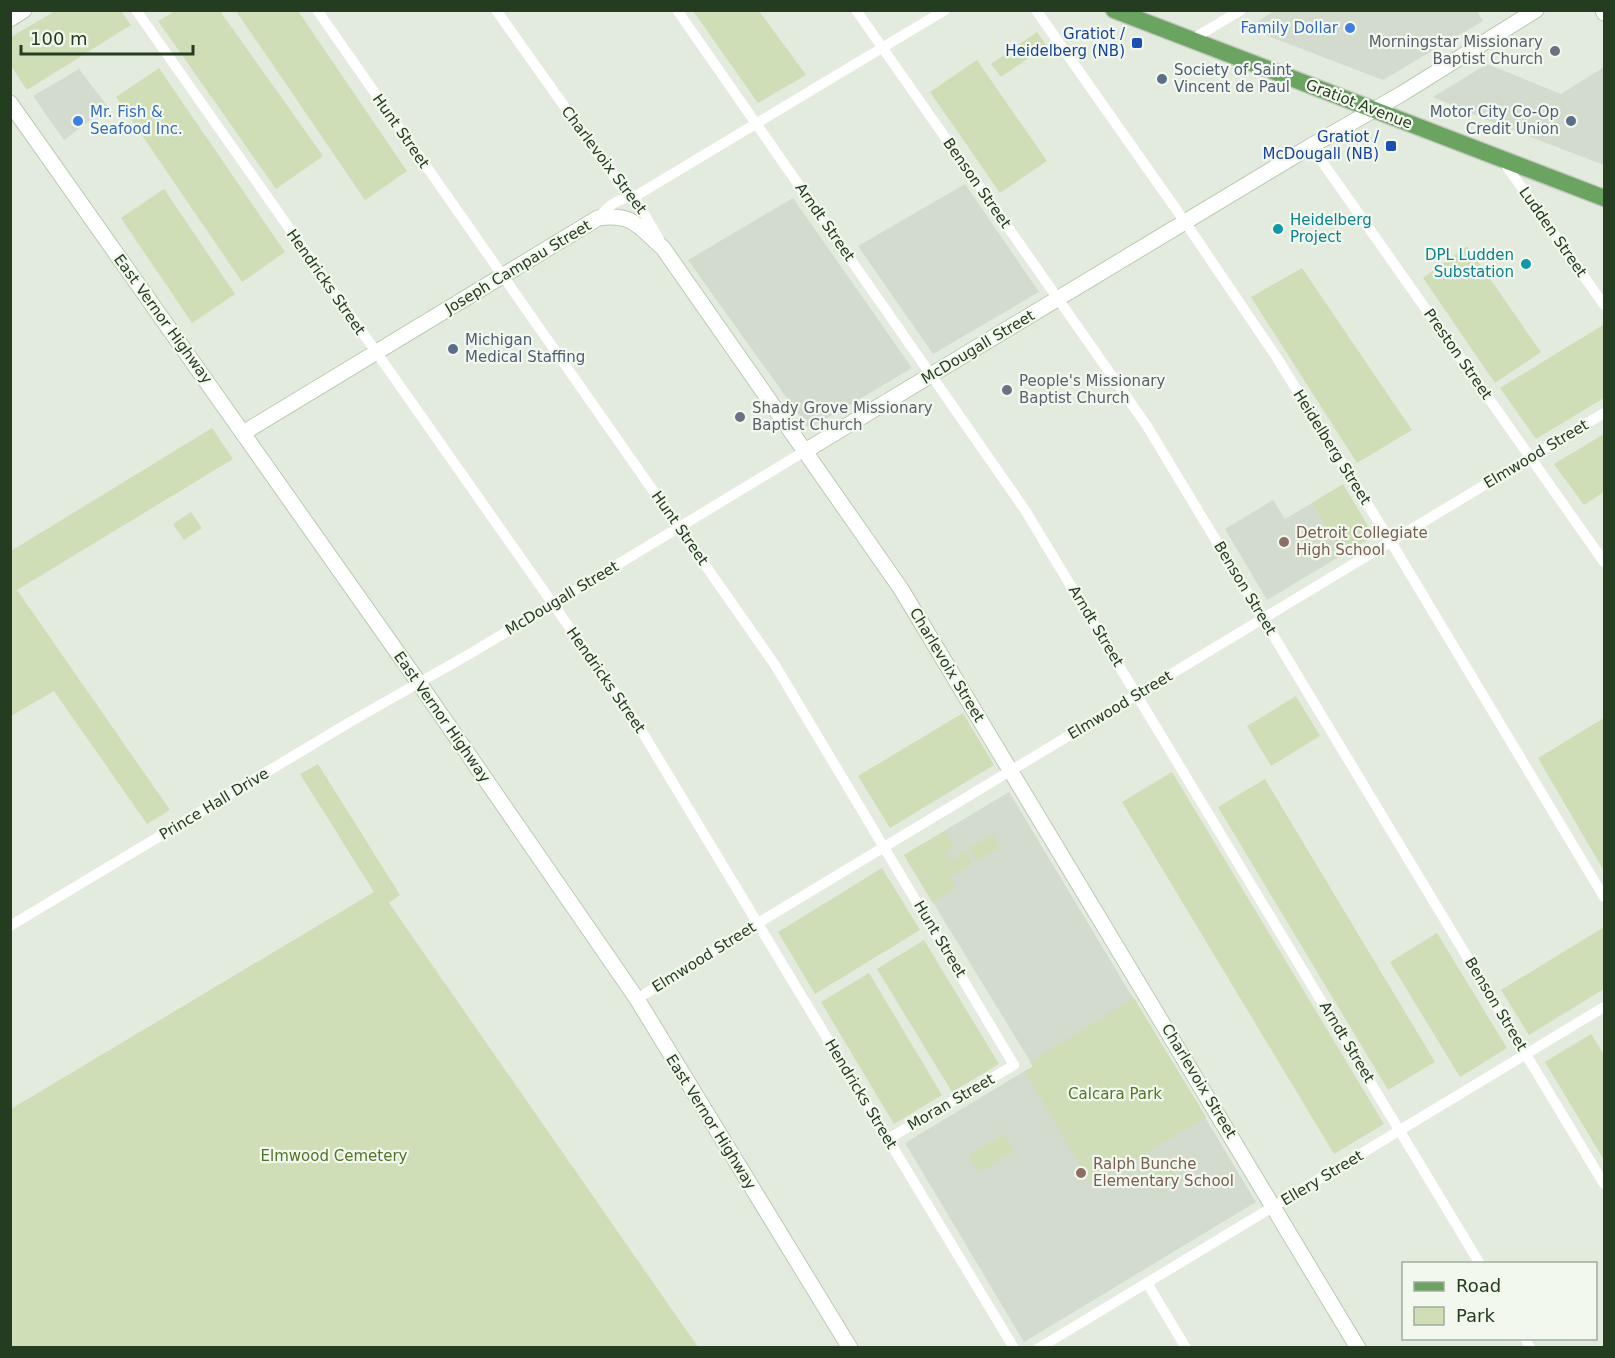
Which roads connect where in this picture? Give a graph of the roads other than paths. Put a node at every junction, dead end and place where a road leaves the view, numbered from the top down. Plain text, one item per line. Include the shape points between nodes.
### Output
1 (24, 10) edge
2 (135, 10) edge
3 (317, 10) edge
4 (496, 10) edge
5 (677, 10) edge
6 (856, 10) edge
7 (945, 10) edge
8 (1036, 10) edge
9 (1114, 10) edge
10 (1241, 10) edge
11 (1536, 10) edge
12 (10, 19) edge
13 (1191, 40) junction
14 (882, 47) junction
15 (10, 103) edge
16 (1374, 110) junction
17 (755, 124) junction
18 (1311, 146) junction
19 (1501, 158) junction
20 (634, 196) junction
21 (1605, 198) edge
22 (598, 218) junction
23 (1185, 222) junction
24 (663, 248) junction
25 (502, 276) junction
26 (1059, 299) junction
27 (1605, 305) edge
28 (376, 353) junction
29 (932, 375) junction
30 (1605, 413) edge
31 (243, 432) junction
32 (805, 451) junction
33 (1531, 457) junction
34 (679, 528) junction
35 (1390, 542) junction
36 (1605, 562) edge
37 (553, 604) junction
38 (1264, 618) junction
39 (419, 683) junction
40 (1138, 694) junction
41 (1011, 771) junction
42 (885, 847) junction
43 (1605, 897) edge
44 (758, 923) junction
45 (10, 926) edge
46 (636, 999) junction
47 (1605, 1007) edge
48 (1526, 1054) junction
49 (1014, 1065) joint
50 (1400, 1130) junction
51 (888, 1139) junction
52 (1605, 1184) edge
53 (1274, 1206) junction
54 (1479, 1262) edge
55 (1147, 1282) junction
56 (850, 1347) edge
57 (1014, 1347) edge
58 (1039, 1347) edge
59 (1186, 1347) edge
60 (1358, 1347) edge

1 - 12 street
2 - 28 street, Hendricks Street
3 - 25 street, Hunt Street
4 - 20 street, Charlevoix Street via 620,185
5 - 17 street, Arndt Street
6 - 14 street, Benson Street
7 - 14 street, Joseph Campau Street
8 - 23 street, Heidelberg Street
9 - 13 main road, Gratiot Avenue
10 - 13 street
11 - 16 street, McDougall Street
13 - 16 main road, Gratiot Avenue
14 - 17 street, Joseph Campau Street
14 - 26 street, Benson Street
15 - 31 street, East Vernor Highway
16 - 18 street, McDougall Street
16 - 19 main road, Gratiot Avenue
17 - 20 street, Joseph Campau Street
17 - 29 street, Arndt Street
18 - 23 street, McDougall Street
18 - 33 street, Preston Street
19 - 21 main road, Gratiot Avenue
19 - 27 street, Ludden Street
20 - 22 street, Joseph Campau Street via 612,204
20 - 24 street, Charlevoix Street
22 - 24 street via 628,219
22 - 25 street, Joseph Campau Street
23 - 26 street, McDougall Street
23 - 35 street, Heidelberg Street via 1277,358
24 - 32 street, Charlevoix Street
25 - 28 street, Joseph Campau Street
25 - 34 street, Hunt Street
26 - 29 street, McDougall Street
26 - 38 street, Benson Street via 1147,426
28 - 31 street, Joseph Campau Street
28 - 37 street, Hendricks Street
29 - 32 street, McDougall Street
29 - 40 street, Arndt Street via 1025,510
30 - 33 street, Elmwood Street
31 - 39 street, East Vernor Highway
32 - 34 street, McDougall Street
32 - 41 street, Charlevoix Street via 891,572
33 - 35 street, Elmwood Street
33 - 36 street, Preston Street
34 - 37 street, McDougall Street
34 - 42 street, Hunt Street via 775,665
35 - 38 street, Elmwood Street
35 - 43 street, Heidelberg Street
37 - 39 street, McDougall Street
37 - 44 street, Hendricks Street via 638,725
38 - 40 street, Elmwood Street
38 - 48 street, Benson Street
39 - 45 street, Prince Hall Drive
39 - 46 street, East Vernor Highway
40 - 41 street, Elmwood Street
40 - 50 street, Arndt Street
41 - 42 street, Elmwood Street
41 - 53 street, Charlevoix Street
42 - 44 street, Elmwood Street
42 - 49 street, Hunt Street
44 - 46 street, Elmwood Street
44 - 51 street, Hendricks Street
46 - 56 street, East Vernor Highway
47 - 48 street, Ellery Street
48 - 50 street, Ellery Street
48 - 52 street, Benson Street
49 - 51 street, Moran Street
50 - 53 street, Ellery Street
50 - 54 street, Arndt Street
51 - 57 street, Hendricks Street
53 - 55 street, Ellery Street
53 - 60 street, Charlevoix Street
55 - 58 street, Ellery Street
55 - 59 street

